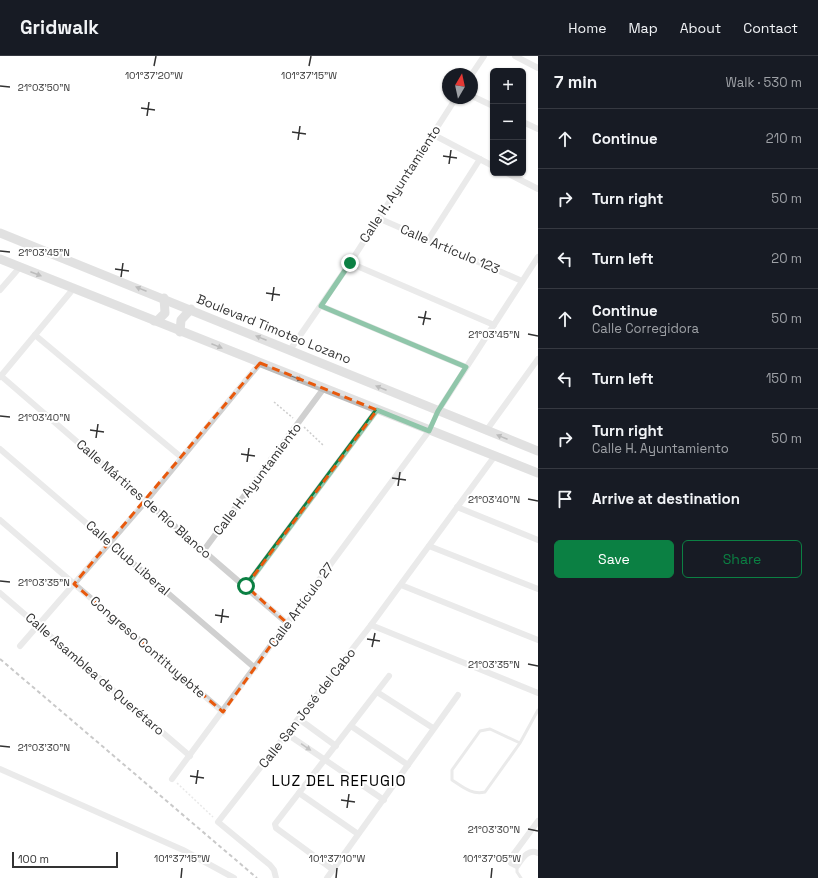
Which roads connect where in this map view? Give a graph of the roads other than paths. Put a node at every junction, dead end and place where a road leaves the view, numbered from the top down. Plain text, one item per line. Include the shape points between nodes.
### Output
1 (484, 56) edge
2 (515, 56) edge
3 (476, 68) edge
4 (538, 68) edge
5 (478, 99) edge
6 (452, 104) edge
7 (490, 105) edge
8 (526, 123) edge
9 (538, 129) edge
10 (432, 134) junction
11 (480, 159) junction
12 (490, 164) edge
13 (513, 176) edge
14 (538, 188) edge
15 (378, 218) junction
16 (0, 233) edge
17 (428, 240) junction
18 (538, 257) edge
19 (0, 259) edge
20 (350, 263) junction
21 (20, 267) junction
22 (522, 281) junction
23 (74, 288) junction
24 (0, 290) edge
25 (164, 298) junction
26 (321, 306) junction
27 (190, 309) junction
28 (154, 321) junction
29 (494, 325) junction
30 (180, 332) junction
31 (35, 335) junction
32 (290, 350) junction
33 (538, 359) edge
34 (260, 363) junction
35 (466, 367) junction
36 (0, 376) edge
37 (324, 388) junction
38 (377, 410) junction
39 (438, 411) junction
40 (486, 430) junction
41 (429, 431) junction
42 (0, 448) edge
43 (536, 448) edge
44 (494, 457) junction
45 (181, 458) junction
46 (538, 473) edge
47 (146, 501) junction
48 (457, 507) junction
49 (0, 520) edge
50 (538, 540) edge
51 (110, 542) junction
52 (429, 546) junction
53 (204, 550) junction
54 (74, 584) junction
55 (401, 585) junction
56 (246, 586) junction
57 (538, 589) edge
58 (0, 592) edge
59 (287, 623) junction
60 (38, 626) junction
61 (370, 626) junction
62 (538, 640) edge
63 (20, 646) dead end
64 (255, 668) junction
65 (389, 676) dead end
66 (377, 692) junction
67 (538, 693) edge
68 (458, 696) dead end
69 (538, 710) edge
70 (223, 712) junction
71 (299, 718) junction
72 (351, 726) junction
73 (433, 728) junction
74 (287, 734) junction
75 (520, 743) junction
76 (336, 746) junction
77 (190, 756) junction
78 (325, 759) junction
79 (408, 765) junction
80 (0, 768) edge
81 (172, 779) road end
82 (299, 793) junction
83 (384, 800) junction
84 (538, 821) edge
85 (358, 834) junction
86 (538, 853) edge
87 (516, 866) junction
88 (332, 869) junction
89 (234, 878) edge
90 (276, 878) edge
91 (327, 878) edge
92 (521, 878) edge

1 - 3 street
2 - 4 street
5 - 7 street
6 - 10 street, Calle H. Ayuntamiento
8 - 9 street
10 - 11 street
10 - 15 street, Calle H. Ayuntamiento
11 - 12 street
11 - 17 street
13 - 14 street
15 - 17 street, Calle Artículo 123
15 - 20 street, Calle H. Ayuntamiento
25 -> 16 main road, Boulevard Timoteo Lozano
17 - 22 street, Calle Artículo 123
18 - 22 street
19 - 21 main road
20 - 26 street, Calle H. Ayuntamiento
20 - 29 street
21 -> 23 main road
21 - 24 street
22 - 29 street
23 - 28 main road
23 - 31 street
25 - 27 main road, Boulevard Timoteo Lozano
25 - 28 main road via 164,313
26 - 32 street, Calle H. Ayuntamiento
26 - 35 street
27 - 30 main road via 181,320
32 -> 27 main road, Boulevard Timoteo Lozano
28 - 30 main road
29 - 35 street
30 -> 34 main road
31 - 36 street
31 - 45 street
39 -> 32 main road, Boulevard Timoteo Lozano
33 - 40 street
34 -> 37 main road
34 - 45 street
35 - 39 street
36 - 47 street, Calle Mártires de Río Blanco
37 - 38 main road
37 - 53 street, Calle H. Ayuntamiento
38 - 41 main road
38 - 56 street
39 - 40 main road, Boulevard Timoteo Lozano
43 -> 40 main road, Boulevard Timoteo Lozano
41 - 44 main road
41 - 59 street, Calle Artículo 27
42 - 51 street, Calle Club Liberal
44 - 46 main road
44 - 48 street, Calle San José del Cabo
45 - 47 street
47 - 51 street
47 - 53 street, Calle Mártires de Río Blanco
48 - 50 street
48 - 52 street, Calle San José del Cabo
49 - 54 street, Congreso Contituyebte
51 - 54 street
51 - 64 street, Calle Club Liberal
52 - 55 street, Calle San José del Cabo
52 - 57 street
53 - 56 street, Calle Mártires de Río Blanco
54 - 60 street
54 - 70 street, Congreso Contituyebte
55 - 61 street, Calle San José del Cabo
55 - 62 street
56 - 59 street, Calle Mártires de Río Blanco
58 - 60 street, Calle Asamblea de Querétaro
59 - 64 street, Calle Artículo 27
60 - 63 street
60 - 77 street, Calle Asamblea de Querétaro
61 - 67 street
61 - 71 street, Calle San José del Cabo
64 - 70 street, Calle Artículo 27
65 - 66 street
66 - 72 street
66 - 73 street
68 - 73 street
69 - 75 lane
70 - 77 street, Calle Artículo 27
71 - 74 street, Calle San José del Cabo
71 - 76 street
72 - 76 street
72 - 79 street
73 - 79 street
74 -> 78 street
74 - 90 street, Calle San José del Cabo via 218,822 270,865
75 - 75 lane via 490,729 480,731 452,770 452,780 471,792 485,792
76 - 78 street
77 - 81 street, Calle Artículo 27
78 - 82 street
78 - 83 street
79 - 83 street
80 - 89 street via 183,850
82 - 85 street
82 - 88 street via 275,824 276,828
83 - 85 street
84 - 87 street via 513,855 511,863
85 - 88 street
86 - 87 street via 528,852
87 - 92 lane
88 - 91 street

